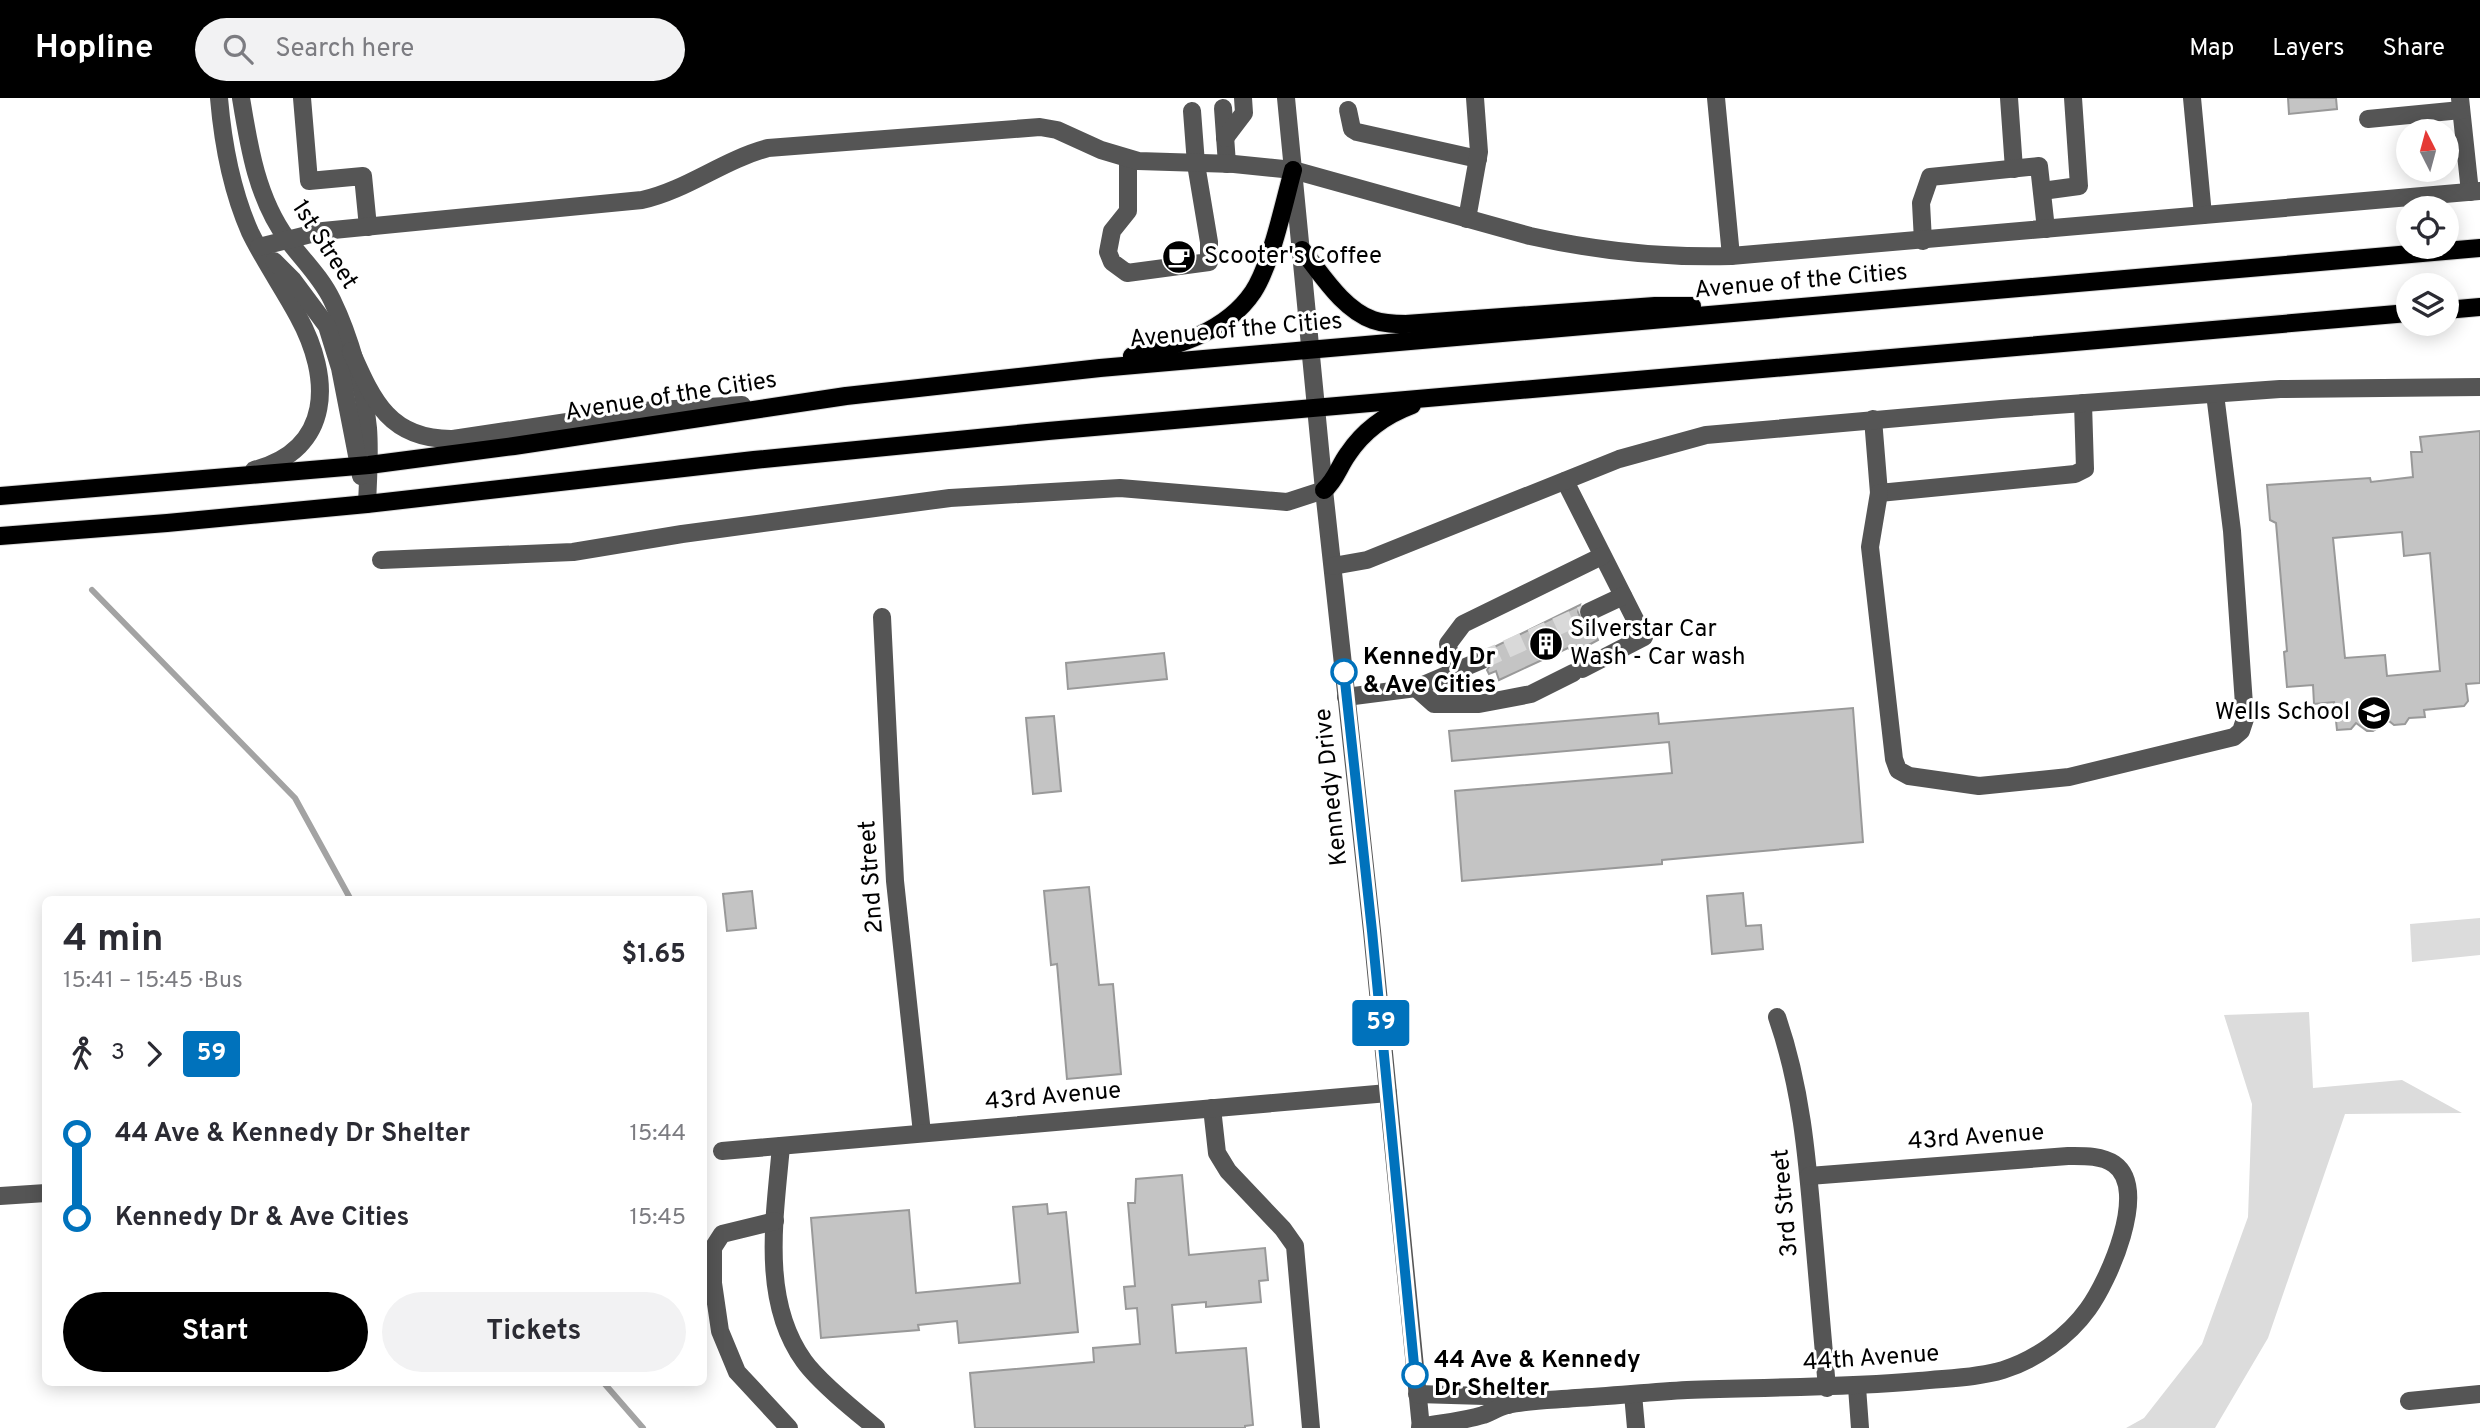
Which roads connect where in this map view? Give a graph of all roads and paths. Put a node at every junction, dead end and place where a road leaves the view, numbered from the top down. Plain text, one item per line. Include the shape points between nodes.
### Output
1 (219, 98) edge
2 (241, 98) edge
3 (302, 98) edge
4 (1243, 98) edge
5 (1286, 98) edge
6 (1475, 98) edge
7 (1716, 98) edge
8 (2009, 98) edge
9 (2073, 98) edge
10 (2192, 98) edge
11 (2460, 104) edge
12 (1223, 108) dead end
13 (1349, 110) dead end
14 (1192, 111) dead end
15 (2368, 119) dead end
16 (1225, 138) junction
17 (1128, 159) junction
18 (1478, 159) junction
19 (1196, 164) junction
20 (1227, 164) junction
21 (2014, 169) junction
22 (1293, 170) junction
23 (2042, 191) junction
24 (2475, 192) edge
25 (2203, 215) junction
26 (1467, 219) junction
27 (368, 227) junction
28 (2046, 229) junction
29 (287, 239) junction
30 (1923, 241) junction
31 (258, 247) junction
32 (2480, 248) edge
33 (1302, 250) junction
34 (1731, 256) junction
35 (1818, 305) junction
36 (2480, 307) edge
37 (2459, 309) edge
38 (2396, 314) edge
39 (1310, 349) junction
40 (351, 351) junction
41 (1061, 372) junction
42 (2480, 387) edge
43 (2216, 394) junction
44 (1431, 398) junction
45 (805, 402) junction
46 (2083, 403) junction
47 (1317, 408) junction
48 (1873, 419) junction
49 (364, 465) junction
50 (221, 478) junction
51 (1565, 481) junction
52 (1324, 490) junction
53 (1879, 493) junction
54 (0, 496) edge
55 (367, 504) junction
56 (0, 536) edge
57 (1602, 556) junction
58 (381, 560) dead end
59 (1333, 566) junction
60 (1623, 596) junction
61 (1589, 612) tunnel mouth
62 (882, 617) dead end
63 (1482, 660) tunnel mouth
64 (1452, 674) junction
65 (1416, 688) junction
66 (1346, 697) junction
67 (1777, 1017) dead end
68 (1388, 1093) junction
69 (1212, 1108) junction
70 (922, 1133) junction
71 (780, 1146) junction
72 (722, 1151) dead end
73 (1809, 1175) junction
74 (2129, 1190) joint
75 (42, 1193) edge
76 (0, 1196) edge
77 (775, 1221) junction
78 (1857, 1387) junction
79 (1827, 1388) junction
80 (1417, 1394) junction
81 (1633, 1394) junction
82 (2480, 1394) edge
83 (2409, 1401) dead end
84 (1508, 1405) junction
85 (1420, 1427) edge
86 (789, 1428) edge
87 (876, 1428) edge
88 (1311, 1428) edge
89 (1636, 1428) edge
90 (1860, 1428) edge

1 - 31 street via 228,169
2 - 29 street, 1st Street via 258,182
3 - 27 street via 309,181 363,176
4 - 16 street via 1244,113
5 - 22 street, Kennedy Drive
6 - 18 street
7 - 34 street
8 - 21 street
9 - 23 street via 2079,186
10 - 25 street
11 - 15 street
11 - 24 street
12 - 16 street
13 - 18 street via 1352,129 1357,132
14 - 19 street
16 - 20 street
17 - 19 street, Avenue of the Cities
17 - 19 street via 1128,211 1112,231 1108,252 1112,262 1127,273 1209,262
17 - 27 street, Avenue of the Cities via 1040,127 768,148 642,200
18 - 26 street
19 - 20 street, Avenue of the Cities
20 - 22 street, Avenue of the Cities
21 - 23 street via 2039,166
21 - 30 street via 1930,177 1921,203
22 - 26 street, Avenue of the Cities
22 - 33 street, Kennedy Drive
22 - 41 main road via 1255,290 1217,327 1150,352
23 - 28 street
24 - 25 street, Avenue of the Cities
25 - 28 street, Avenue of the Cities
26 - 34 street, Avenue of the Cities via 1609,251
27 - 29 street, Avenue of the Cities
28 - 30 street, Avenue of the Cities
29 - 31 street, Avenue of the Cities
29 - 40 street, 1st Street via 330,296
30 - 34 street, Avenue of the Cities
31 - 49 street via 292,279 327,326
31 - 50 street via 311,343 319,404 310,432 292,454 275,464
32 - 35 main road, Avenue of the Cities
33 - 35 main road via 1353,308 1372,320 1388,323 1656,306
33 - 39 street, Kennedy Drive
35 - 39 main road, Avenue of the Cities
36 - 37 main road
38 - 44 main road
39 - 41 main road, Avenue of the Cities
39 - 47 street, Kennedy Drive
40 - 45 street via 376,404 412,432 438,439 640,411
40 - 49 street, 1st Street via 368,427
41 - 45 main road, Avenue of the Cities
42 - 43 street
43 - 46 street
43 - 53 street via 2232,531 2245,719 2234,737 2069,777 1979,786 1909,776 1898,770 1870,547
44 - 47 main road
44 - 52 main road via 1371,426
45 - 49 main road, Avenue of the Cities
46 - 48 street
46 - 53 street via 2085,469 2075,474
47 - 52 street, Kennedy Drive
47 - 55 main road via 898,445
48 - 51 street via 1706,435 1619,459
48 - 53 street
49 - 50 main road, Avenue of the Cities
49 - 55 street
50 - 54 main road, Avenue of the Cities
51 - 57 street
51 - 59 street via 1367,560
52 - 58 street via 1287,502 1120,488 962,497 573,552
52 - 59 street, Kennedy Drive
55 - 56 main road
57 - 60 street
57 - 64 street via 1463,624 1448,644
59 - 66 street, Kennedy Drive
60 - 61 street
60 - 65 street via 1644,637 1531,694 1479,704 1434,704
62 - 70 street, 2nd Street via 895,881
63 - 64 street
64 - 65 street
65 - 66 street
66 - 68 street, Kennedy Drive
67 - 73 street, 3rd Street via 1800,1097
68 - 69 street, 43rd Avenue
68 - 80 street, Kennedy Drive
69 - 70 street, 43rd Avenue
69 - 88 street via 1217,1153 1294,1247
70 - 71 street, 43rd Avenue
71 - 72 street, 43rd Avenue
71 - 77 street
73 - 74 street, 43rd Avenue via 2089,1156 2114,1164
73 - 79 street, 3rd Street
74 - 78 street, 44th Avenue via 2129,1208 2103,1283 2088,1309 2046,1349 2002,1370
75 - 76 street
77 - 86 street via 722,1234 713,1248 713,1283 720,1331 737,1372
77 - 87 street via 779,1307 790,1341 806,1364
78 - 79 street, 44th Avenue
78 - 90 street
79 - 81 street, 44th Avenue
80 - 84 street, 44th Avenue via 1485,1396
80 - 85 street, Kennedy Drive
81 - 84 street, 44th Avenue
81 - 89 street
82 - 83 street
84 - 85 street, 44th Avenue via 1483,1415

